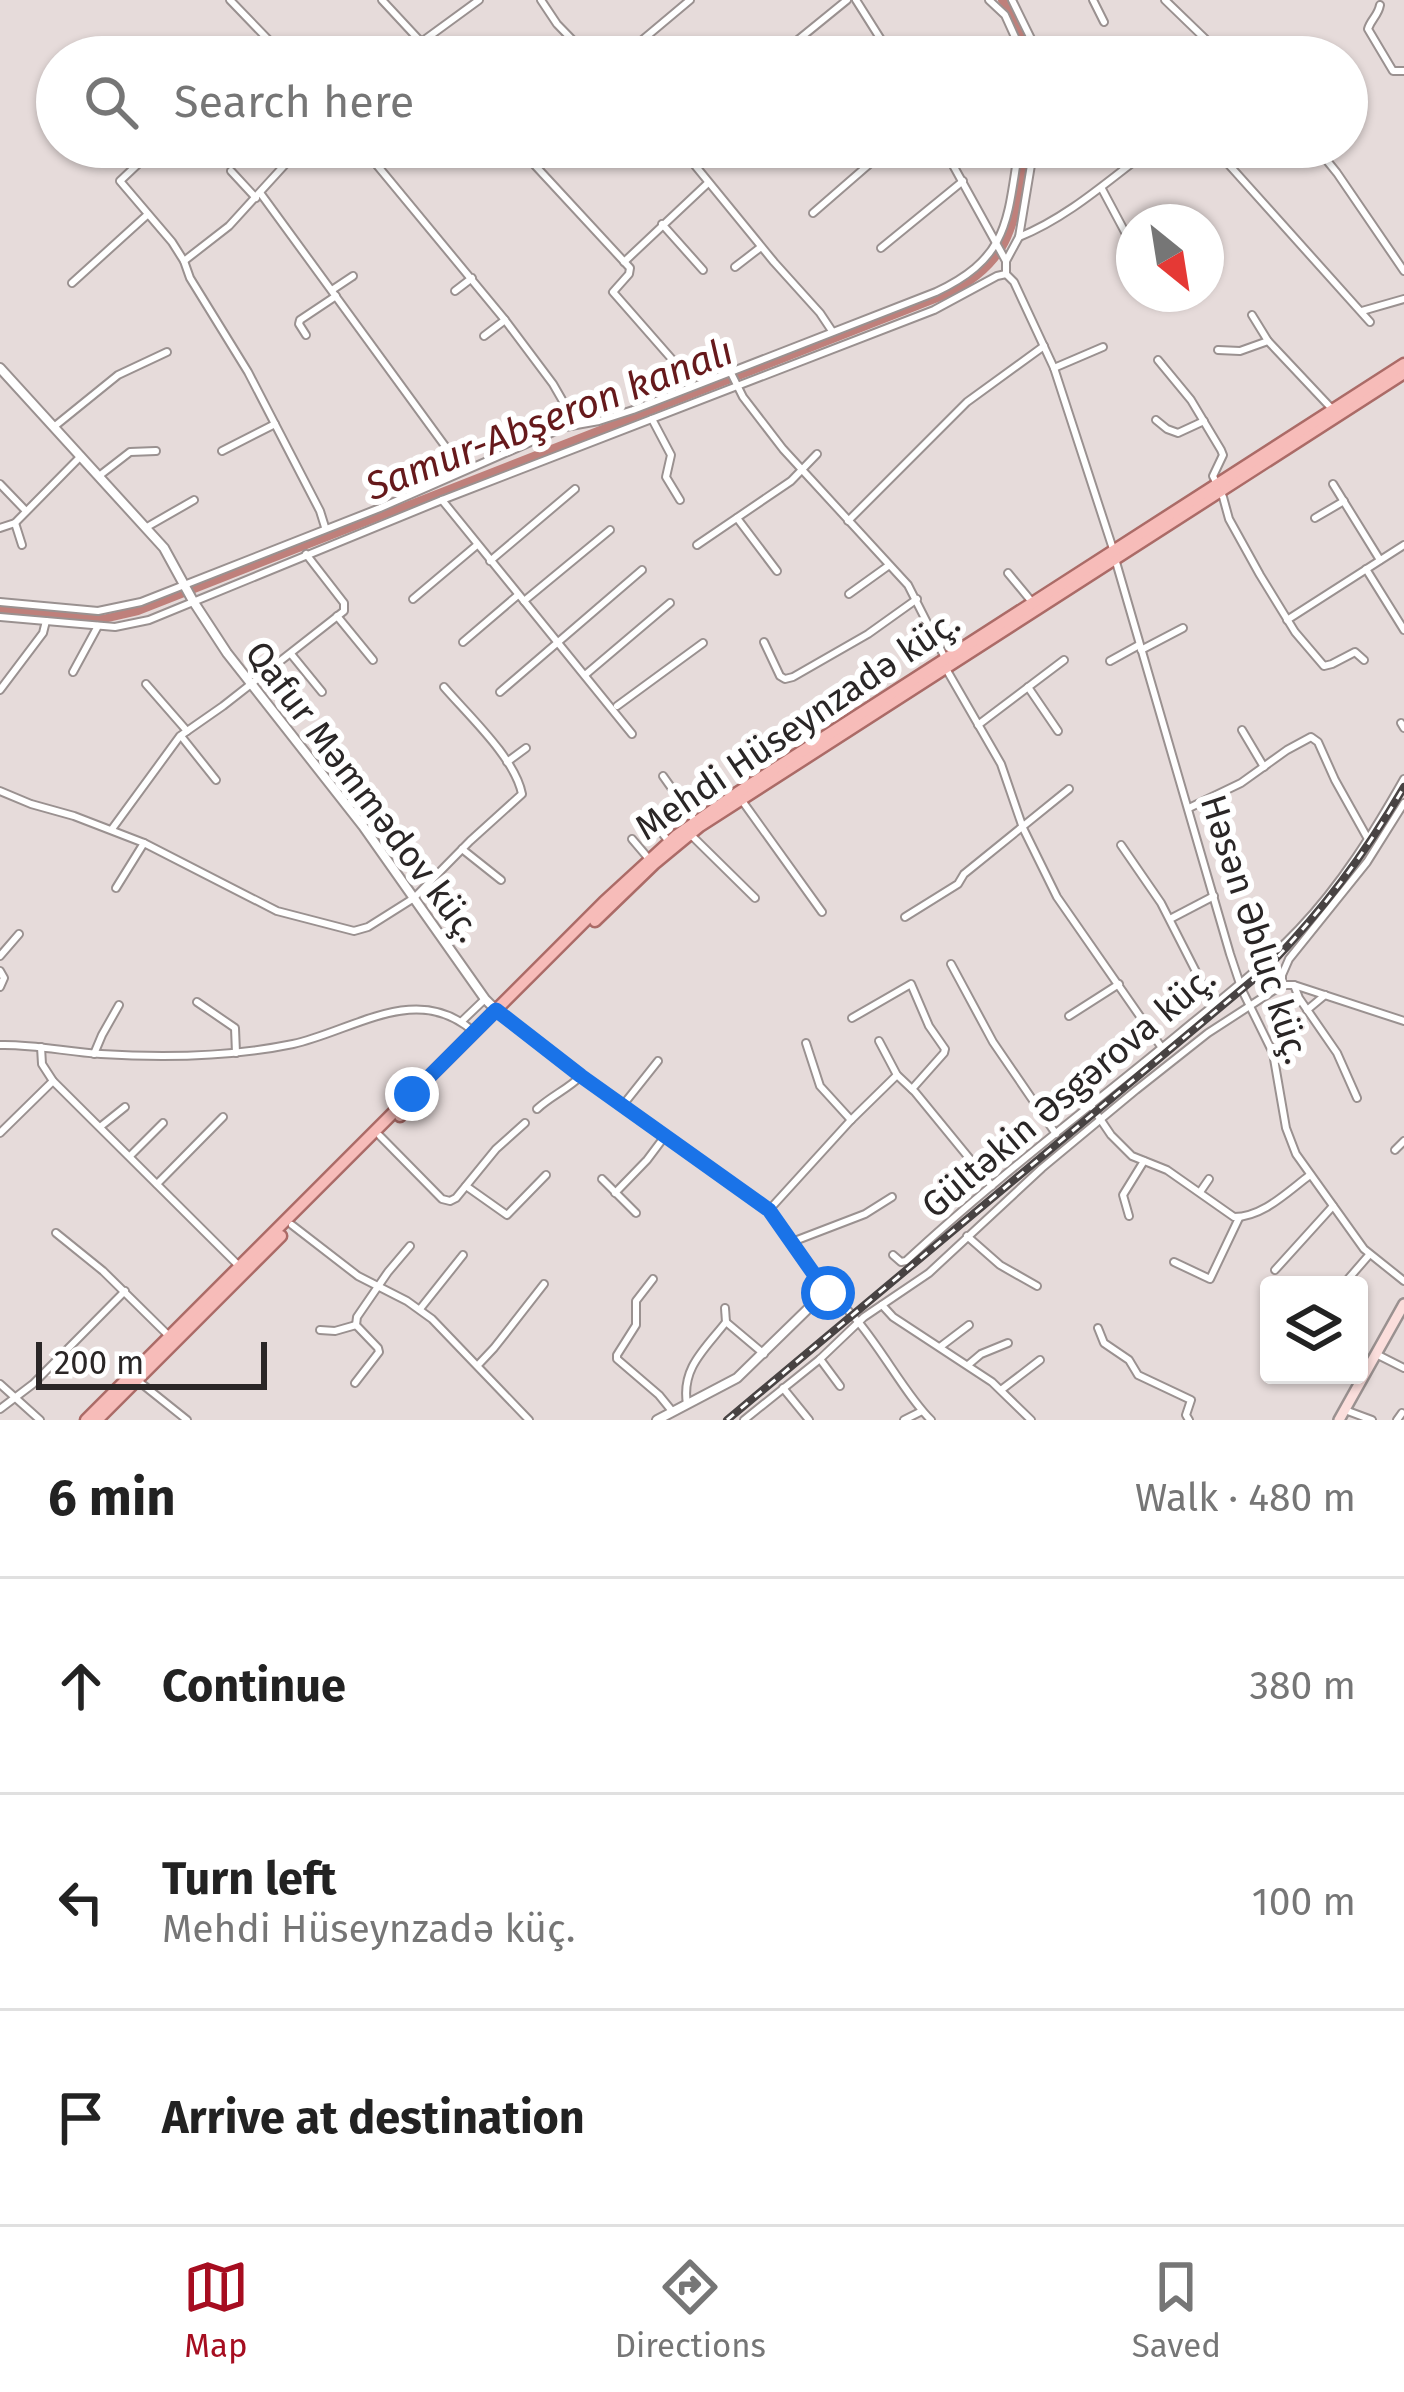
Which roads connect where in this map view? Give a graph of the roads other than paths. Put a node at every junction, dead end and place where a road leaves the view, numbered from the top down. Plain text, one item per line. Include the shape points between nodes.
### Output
1 (230, 0) edge
2 (382, 0) edge
3 (479, 0) edge
4 (541, 0) edge
5 (691, 0) edge
6 (852, 0) edge
7 (989, 0) edge
8 (1012, 0) edge
9 (1093, 0) edge
10 (1165, 0) edge
11 (1380, 5) dead end
12 (1104, 22) dead end
13 (265, 36) edge
14 (415, 36) edge
15 (427, 36) edge
16 (569, 36) edge
17 (647, 36) edge
18 (805, 36) edge
19 (877, 36) edge
20 (1014, 36) edge
21 (1030, 36) edge
22 (1202, 36) edge
23 (1404, 71) edge
24 (134, 168) edge
25 (283, 168) edge
26 (380, 168) edge
27 (537, 168) edge
28 (696, 168) edge
29 (865, 168) edge
30 (955, 168) edge
31 (1015, 168) edge
32 (1030, 168) edge
33 (1126, 168) edge
34 (1232, 168) edge
35 (1333, 168) edge
36 (231, 171) dead end
37 (963, 181) junction
38 (708, 183) junction
39 (1101, 188) junction
40 (258, 196) junction
41 (813, 213) dead end
42 (147, 215) junction
43 (1116, 216) edge
44 (662, 224) junction
45 (1019, 237) junction
46 (996, 244) junction
47 (761, 247) junction
48 (881, 248) dead end
49 (184, 261) junction
50 (1006, 261) junction
51 (624, 262) junction
52 (735, 267) dead end
53 (703, 270) dead end
54 (1404, 271) edge
55 (1006, 274) junction
56 (353, 276) dead end
57 (472, 278) junction
58 (72, 283) dead end
59 (455, 291) dead end
60 (334, 293) junction
61 (1404, 299) edge
62 (1362, 311) junction
63 (1252, 315) dead end
64 (505, 320) junction
65 (1370, 322) dead end
66 (832, 332) junction
67 (306, 335) dead end
68 (484, 336) dead end
69 (1268, 341) junction
70 (1044, 346) junction
71 (1103, 347) dead end
72 (1218, 350) dead end
73 (167, 352) dead end
74 (1158, 360) dead end
75 (1404, 364) edge
76 (0, 368) edge
77 (1054, 368) junction
78 (730, 371) junction
79 (1404, 374) edge
80 (690, 386) junction
81 (736, 386) junction
82 (1333, 410) junction
83 (652, 419) junction
84 (1156, 421) dead end
85 (1204, 421) junction
86 (274, 424) junction
87 (576, 424) junction
88 (55, 426) junction
89 (156, 451) dead end
90 (222, 451) dead end
91 (818, 454) dead end
92 (81, 456) junction
93 (803, 470) junction
94 (99, 476) junction
95 (0, 484) edge
96 (1333, 484) dead end
97 (427, 487) junction
98 (1219, 488) junction
99 (575, 489) dead end
100 (194, 500) dead end
101 (442, 500) junction
102 (680, 500) dead end
103 (1344, 501) junction
104 (26, 511) junction
105 (737, 518) junction
106 (1315, 518) dead end
107 (848, 521) junction
108 (15, 523) junction
109 (147, 527) junction
110 (325, 527) junction
111 (0, 529) edge
112 (610, 530) dead end
113 (22, 545) dead end
114 (477, 545) junction
115 (697, 545) dead end
116 (1404, 545) edge
117 (306, 554) junction
118 (1114, 554) junction
119 (1380, 560) junction
120 (490, 561) junction
121 (888, 566) junction
122 (1366, 569) junction
123 (642, 570) dead end
124 (778, 571) dead end
125 (1008, 573) dead end
126 (184, 583) junction
127 (849, 594) dead end
128 (521, 598) junction
129 (413, 599) dead end
130 (917, 599) junction
131 (193, 601) junction
132 (0, 602) edge
133 (670, 603) dead end
134 (1032, 603) junction
135 (337, 616) junction
136 (0, 617) edge
137 (1287, 620) junction
138 (46, 621) junction
139 (98, 626) junction
140 (1184, 628) dead end
141 (1404, 630) edge
142 (463, 642) dead end
143 (764, 642) dead end
144 (558, 643) junction
145 (703, 643) dead end
146 (1140, 647) junction
147 (291, 654) junction
148 (373, 660) dead end
149 (1064, 660) dead end
150 (1364, 660) dead end
151 (1110, 661) dead end
152 (945, 663) junction
153 (73, 672) dead end
154 (585, 675) junction
155 (146, 684) dead end
156 (250, 684) junction
157 (444, 687) dead end
158 (1028, 687) junction
159 (0, 690) edge
160 (322, 692) dead end
161 (500, 692) dead end
162 (617, 706) dead end
163 (978, 725) junction
164 (1242, 730) dead end
165 (1058, 731) dead end
166 (184, 733) junction
167 (632, 734) dead end
168 (526, 748) dead end
169 (507, 762) junction
170 (1264, 767) junction
171 (663, 776) dead end
172 (1404, 779) edge
173 (216, 780) dead end
174 (1070, 789) dead end
175 (0, 790) edge
176 (741, 799) junction
177 (1404, 803) edge
178 (1189, 808) junction
179 (653, 821) dead end
180 (692, 828) junction
181 (1023, 828) junction
182 (111, 830) junction
183 (632, 839) dead end
184 (1368, 839) junction
185 (669, 842) junction
186 (144, 843) junction
187 (1121, 845) dead end
188 (462, 849) junction
189 (650, 859) junction
190 (501, 880) dead end
191 (116, 888) dead end
192 (1214, 896) junction
193 (414, 898) junction
194 (755, 898) dead end
195 (822, 912) dead end
196 (904, 917) dead end
197 (1170, 919) junction
198 (19, 934) dead end
199 (0, 956) edge
200 (951, 964) dead end
201 (0, 971) edge
202 (1119, 984) junction
203 (1239, 984) junction
204 (1294, 985) junction
205 (1282, 986) junction
206 (0, 988) edge
207 (1325, 995) junction
208 (485, 999) junction
209 (197, 1002) dead end
210 (119, 1005) dead end
211 (1214, 1005) junction
212 (1249, 1006) junction
213 (1307, 1010) junction
214 (498, 1012) junction
215 (1069, 1016) dead end
216 (852, 1018) dead end
217 (462, 1022) junction
218 (1404, 1022) edge
219 (474, 1032) junction
220 (879, 1041) dead end
221 (806, 1042) dead end
222 (0, 1045) edge
223 (41, 1047) junction
224 (1162, 1048) junction
225 (236, 1053) junction
226 (94, 1054) junction
227 (658, 1061) dead end
228 (897, 1075) junction
229 (581, 1076) junction
230 (53, 1081) junction
231 (912, 1089) junction
232 (1357, 1098) dead end
233 (623, 1105) junction
234 (1091, 1106) junction
235 (125, 1107) dead end
236 (537, 1109) dead end
237 (223, 1118) dead end
238 (851, 1120) junction
239 (1100, 1120) junction
240 (163, 1124) dead end
241 (525, 1124) dead end
242 (100, 1127) junction
243 (0, 1133) edge
244 (1056, 1134) junction
245 (380, 1136) junction
246 (665, 1136) junction
247 (1404, 1141) edge
248 (1395, 1150) dead end
249 (130, 1156) junction
250 (1144, 1161) junction
251 (546, 1175) dead end
252 (1310, 1175) junction
253 (602, 1179) dead end
254 (1209, 1179) dead end
255 (157, 1184) junction
256 (466, 1186) junction
257 (992, 1186) junction
258 (1200, 1192) junction
259 (615, 1193) junction
260 (892, 1197) dead end
261 (1333, 1206) junction
262 (769, 1210) junction
263 (636, 1213) dead end
264 (1129, 1216) dead end
265 (1239, 1218) junction
266 (292, 1226) junction
267 (56, 1233) dead end
268 (968, 1236) junction
269 (792, 1242) junction
270 (410, 1246) dead end
271 (463, 1255) dead end
272 (893, 1255) dead end
273 (1369, 1255) junction
274 (1174, 1262) dead end
275 (240, 1267) junction
276 (1275, 1270) dead end
277 (1351, 1276) edge
278 (652, 1279) dead end
279 (1404, 1281) edge
280 (544, 1284) dead end
281 (378, 1286) junction
282 (1037, 1286) dead end
283 (124, 1291) junction
284 (820, 1291) junction
285 (1404, 1304) edge
286 (882, 1305) junction
287 (725, 1308) dead end
288 (420, 1309) junction
289 (726, 1322) junction
290 (859, 1324) junction
291 (969, 1324) dead end
292 (356, 1325) junction
293 (1098, 1328) dead end
294 (320, 1330) dead end
295 (170, 1337) junction
296 (1008, 1343) dead end
297 (940, 1347) junction
298 (764, 1354) junction
299 (1376, 1354) junction
300 (820, 1359) junction
301 (1040, 1360) dead end
302 (477, 1365) junction
303 (968, 1365) junction
304 (1404, 1368) edge
305 (137, 1380) junction
306 (355, 1383) dead end
307 (0, 1384) edge
308 (840, 1386) dead end
309 (783, 1388) junction
310 (1001, 1390) junction
311 (15, 1398) junction
312 (687, 1404) junction
313 (0, 1409) edge
314 (672, 1411) junction
315 (922, 1411) junction
316 (1342, 1415) edge
317 (40, 1420) edge
318 (86, 1420) edge
319 (97, 1420) edge
320 (187, 1420) edge
321 (529, 1420) edge
322 (657, 1420) edge
323 (744, 1420) edge
324 (809, 1420) edge
325 (904, 1420) edge
326 (931, 1420) edge
327 (1031, 1420) edge
328 (1189, 1420) edge
329 (1372, 1420) edge

1 - 13 street
2 - 14 street
3 - 15 street
4 - 16 street
5 - 17 street
6 - 18 street
6 - 19 street
7 - 20 street
8 - 21 street
9 - 12 street
10 - 22 street
11 - 23 street via 1368,29 1393,71
24 - 42 street via 120,181
25 - 40 street
26 - 57 street
27 - 51 street
28 - 38 street
29 - 41 street
30 - 37 street
31 - 46 street
32 - 45 street
33 - 39 street
34 - 62 street
35 - 54 street
36 - 40 street
37 - 46 street
37 - 48 street
38 - 44 street
38 - 47 street
39 - 43 street
39 - 45 street
40 - 49 street
40 - 60 street
42 - 49 street
42 - 58 street
44 - 51 street
44 - 53 street
45 - 50 street
46 - 50 street
46 - 66 street via 978,268 948,286
47 - 52 street
47 - 66 street
49 - 86 street
50 - 55 street
51 - 80 street via 629,274 613,292
55 - 70 street, Həsən Əbluc küç.
55 - 81 street
56 - 60 street
57 - 59 street
57 - 64 street
60 - 67 street via 300,320
60 - 97 street via 445,446
61 - 62 street
62 - 65 street
63 - 69 street
64 - 68 street
64 - 87 street
66 - 78 street
69 - 72 street
69 - 82 street
70 - 77 street, Həsən Əbluc küç.
70 - 107 street via 968,402
71 - 77 street
73 - 88 street via 118,375
74 - 85 street
75 - 82 main road, Mehdi Hüseynzadə küç.
76 - 88 street
77 - 118 street, Həsən Əbluc küç.
78 - 80 street
78 - 81 street
79 - 98 main road, Mehdi Hüseynzadə küç.
80 - 87 street
81 - 83 street
81 - 93 street
82 - 98 main road, Mehdi Hüseynzadə küç.
83 - 101 street
83 - 102 street via 671,455 666,477
84 - 85 street via 1178,433
85 - 98 street via 1223,455 1213,476
86 - 90 street
86 - 110 street
87 - 97 street
88 - 92 street
89 - 94 street via 130,452
91 - 93 street
92 - 94 street
92 - 104 street
93 - 105 street
93 - 107 street
94 - 109 street
95 - 104 street
96 - 103 street
97 - 110 street
98 - 118 main road, Mehdi Hüseynzadə küç.
98 - 137 street
99 - 120 street
100 - 109 street
101 - 114 street
101 - 117 street
103 - 106 street
103 - 119 street
104 - 108 street
105 - 115 street
105 - 124 street
107 - 121 street
108 - 111 street
108 - 113 street
109 - 126 street
110 - 126 street
112 - 128 street
114 - 120 street
114 - 129 street
116 - 119 street
117 - 131 street
117 - 135 street via 344,603
118 - 134 main road, Mehdi Hüseynzadə küç.
118 - 146 street, Həsən Əbluc küç.
118 - 152 main road, Mehdi Hüseynzadə küç.
119 - 122 street
120 - 128 street
121 - 127 street
121 - 130 street
122 - 137 street
122 - 141 street
123 - 144 street
125 - 134 street
126 - 131 street, Qafur Məmmədov küç.
126 - 132 street via 98,611
128 - 142 street
128 - 144 street
130 - 143 street via 794,677 780,676
130 - 152 street
131 - 139 street via 138,623
131 - 156 street, Qafur Məmmədov küç.
133 - 154 street
134 - 152 main road, Mehdi Hüseynzadə küç.
135 - 147 street
135 - 148 street
136 - 138 street
137 - 150 street via 1324,665 1355,652
138 - 139 street
138 - 159 street
139 - 153 street
140 - 146 street
144 - 154 street
144 - 161 street
145 - 162 street
146 - 151 street
146 - 178 street, Həsən Əbluc küç.
147 - 156 street
147 - 160 street
149 - 158 street
152 - 163 street
152 - 176 main road, Mehdi Hüseynzadə küç.
152 - 180 main road, Mehdi Hüseynzadə küç.
154 - 167 street
155 - 166 street
156 - 166 street
156 - 193 street, Qafur Məmmədov küç.
157 - 169 street
158 - 163 street
158 - 165 street
163 - 181 street
164 - 170 street
166 - 173 street
166 - 182 street
168 - 169 street
169 - 188 street via 522,794
170 - 178 street
170 - 184 street via 1316,739
171 - 180 street
172 - 184 street, Gültəkin Əsgərova küç.
174 - 181 street
175 - 182 street
176 - 180 main road, Mehdi Hüseynzadə küç.
176 - 195 street
177 - 205 street via 1289,959
178 - 192 street, Həsən Əbluc küç.
179 - 185 street
180 - 185 main road, Mehdi Hüseynzadə küç.
180 - 194 street
180 - 214 main road, Mehdi Hüseynzadə küç.
181 - 196 street
181 - 202 street via 1057,897
182 - 186 street
183 - 189 street
184 - 203 street, Gültəkin Əsgərova küç. via 1299,928
185 - 189 main road, Mehdi Hüseynzadə küç.
186 - 191 street
186 - 193 street via 263,906 343,929 368,927
187 - 197 street
188 - 190 street
188 - 193 street
189 - 214 main road, Mehdi Hüseynzadə küç.
192 - 197 street
192 - 203 street, Həsən Əbluc küç.
193 - 208 street, Qafur Məmmədov küç.
197 - 211 street
198 - 199 street
200 - 244 street
201 - 206 street
202 - 215 street
202 - 224 street
203 - 211 street, Gültəkin Əsgərova küç.
203 - 212 street, Həsən Əbluc küç.
204 - 205 street
204 - 207 street
204 - 213 street
205 - 212 street
207 - 213 street
207 - 218 street
208 - 214 street, Qafur Məmmədov küç.
208 - 217 street
209 - 225 street via 235,1028
210 - 226 street
211 - 224 street, Gültəkin Əsgərova küç.
212 - 239 street
212 - 252 street, Həsən Əbluc küç. via 1273,1054 1295,1154
213 - 232 street
214 - 219 main road, Mehdi Hüseynzadə küç.
214 - 229 street, Qafur Məmmədov küç.
214 - 245 main road, Mehdi Hüseynzadə küç.
216 - 231 street via 911,984 945,1048
217 - 219 street
217 - 225 street via 396,1011
219 - 275 main road, Mehdi Hüseynzadə küç.
220 - 228 street
221 - 238 street via 820,1086
222 - 223 street
223 - 226 street
223 - 230 street
224 - 234 street, Gültəkin Əsgərova küç.
225 - 226 street
227 - 233 street
228 - 231 street
228 - 238 street
229 - 233 street, Qafur Məmmədov küç.
229 - 236 street
230 - 242 street
230 - 243 street
231 - 257 street
233 - 246 street, Qafur Məmmədov küç.
234 - 239 street
234 - 244 street, Gültəkin Əsgərova küç.
235 - 242 street
237 - 255 street
238 - 262 street
239 - 250 street
239 - 268 street
240 - 249 street
241 - 256 street
242 - 249 street
244 - 257 street, Gültəkin Əsgərova küç.
245 - 256 street via 442,1199 457,1198
245 - 266 main road, Mehdi Hüseynzadə küç.
246 - 259 street
246 - 262 street, Qafur Məmmədov küç.
247 - 248 street
249 - 255 street
250 - 258 street
250 - 264 street via 1123,1195
251 - 256 street via 507,1215
252 - 261 street, Həsən Əbluc küç.
252 - 265 street
253 - 259 street
254 - 258 street
255 - 275 street
257 - 272 street, Gültəkin Əsgərova küç. via 906,1261
258 - 265 street
259 - 263 street
260 - 269 street
261 - 273 street, Həsən Əbluc küç.
261 - 276 street
262 - 269 street, Qafur Məmmədov küç.
265 - 274 street via 1210,1279
266 - 281 street
266 - 305 main road, Mehdi Hüseynzadə küç.
267 - 283 street
268 - 282 street
268 - 286 street
269 - 284 street, Qafur Məmmədov küç.
270 - 281 street
271 - 288 street
273 - 277 street
273 - 279 street, Həsən Əbluc küç.
275 - 295 main road, Mehdi Hüseynzadə küç.
278 - 314 street via 617,1359
280 - 302 street
281 - 288 street
281 - 292 street
283 - 295 street
283 - 311 street
284 - 290 street
284 - 298 street
285 - 299 main road
286 - 290 street
286 - 297 street
287 - 289 street
288 - 302 street
289 - 298 street
289 - 312 street via 691,1369
290 - 300 street
290 - 315 street
291 - 297 street
292 - 294 street
292 - 306 street via 379,1352
293 - 328 street via 1138,1376 1191,1400
295 - 318 main road, Mehdi Hüseynzadə küç.
296 - 303 street
297 - 303 street
298 - 312 street via 723,1388
299 - 304 street
299 - 316 main road
300 - 308 street
300 - 309 street
301 - 310 street
302 - 321 street
303 - 310 street
305 - 319 main road, Mehdi Hüseynzadə küç.
305 - 320 street
307 - 311 street
309 - 323 street
309 - 324 street
310 - 327 street
311 - 313 street
311 - 317 street
312 - 314 street
314 - 322 street
315 - 325 street
315 - 326 street
316 - 329 street

